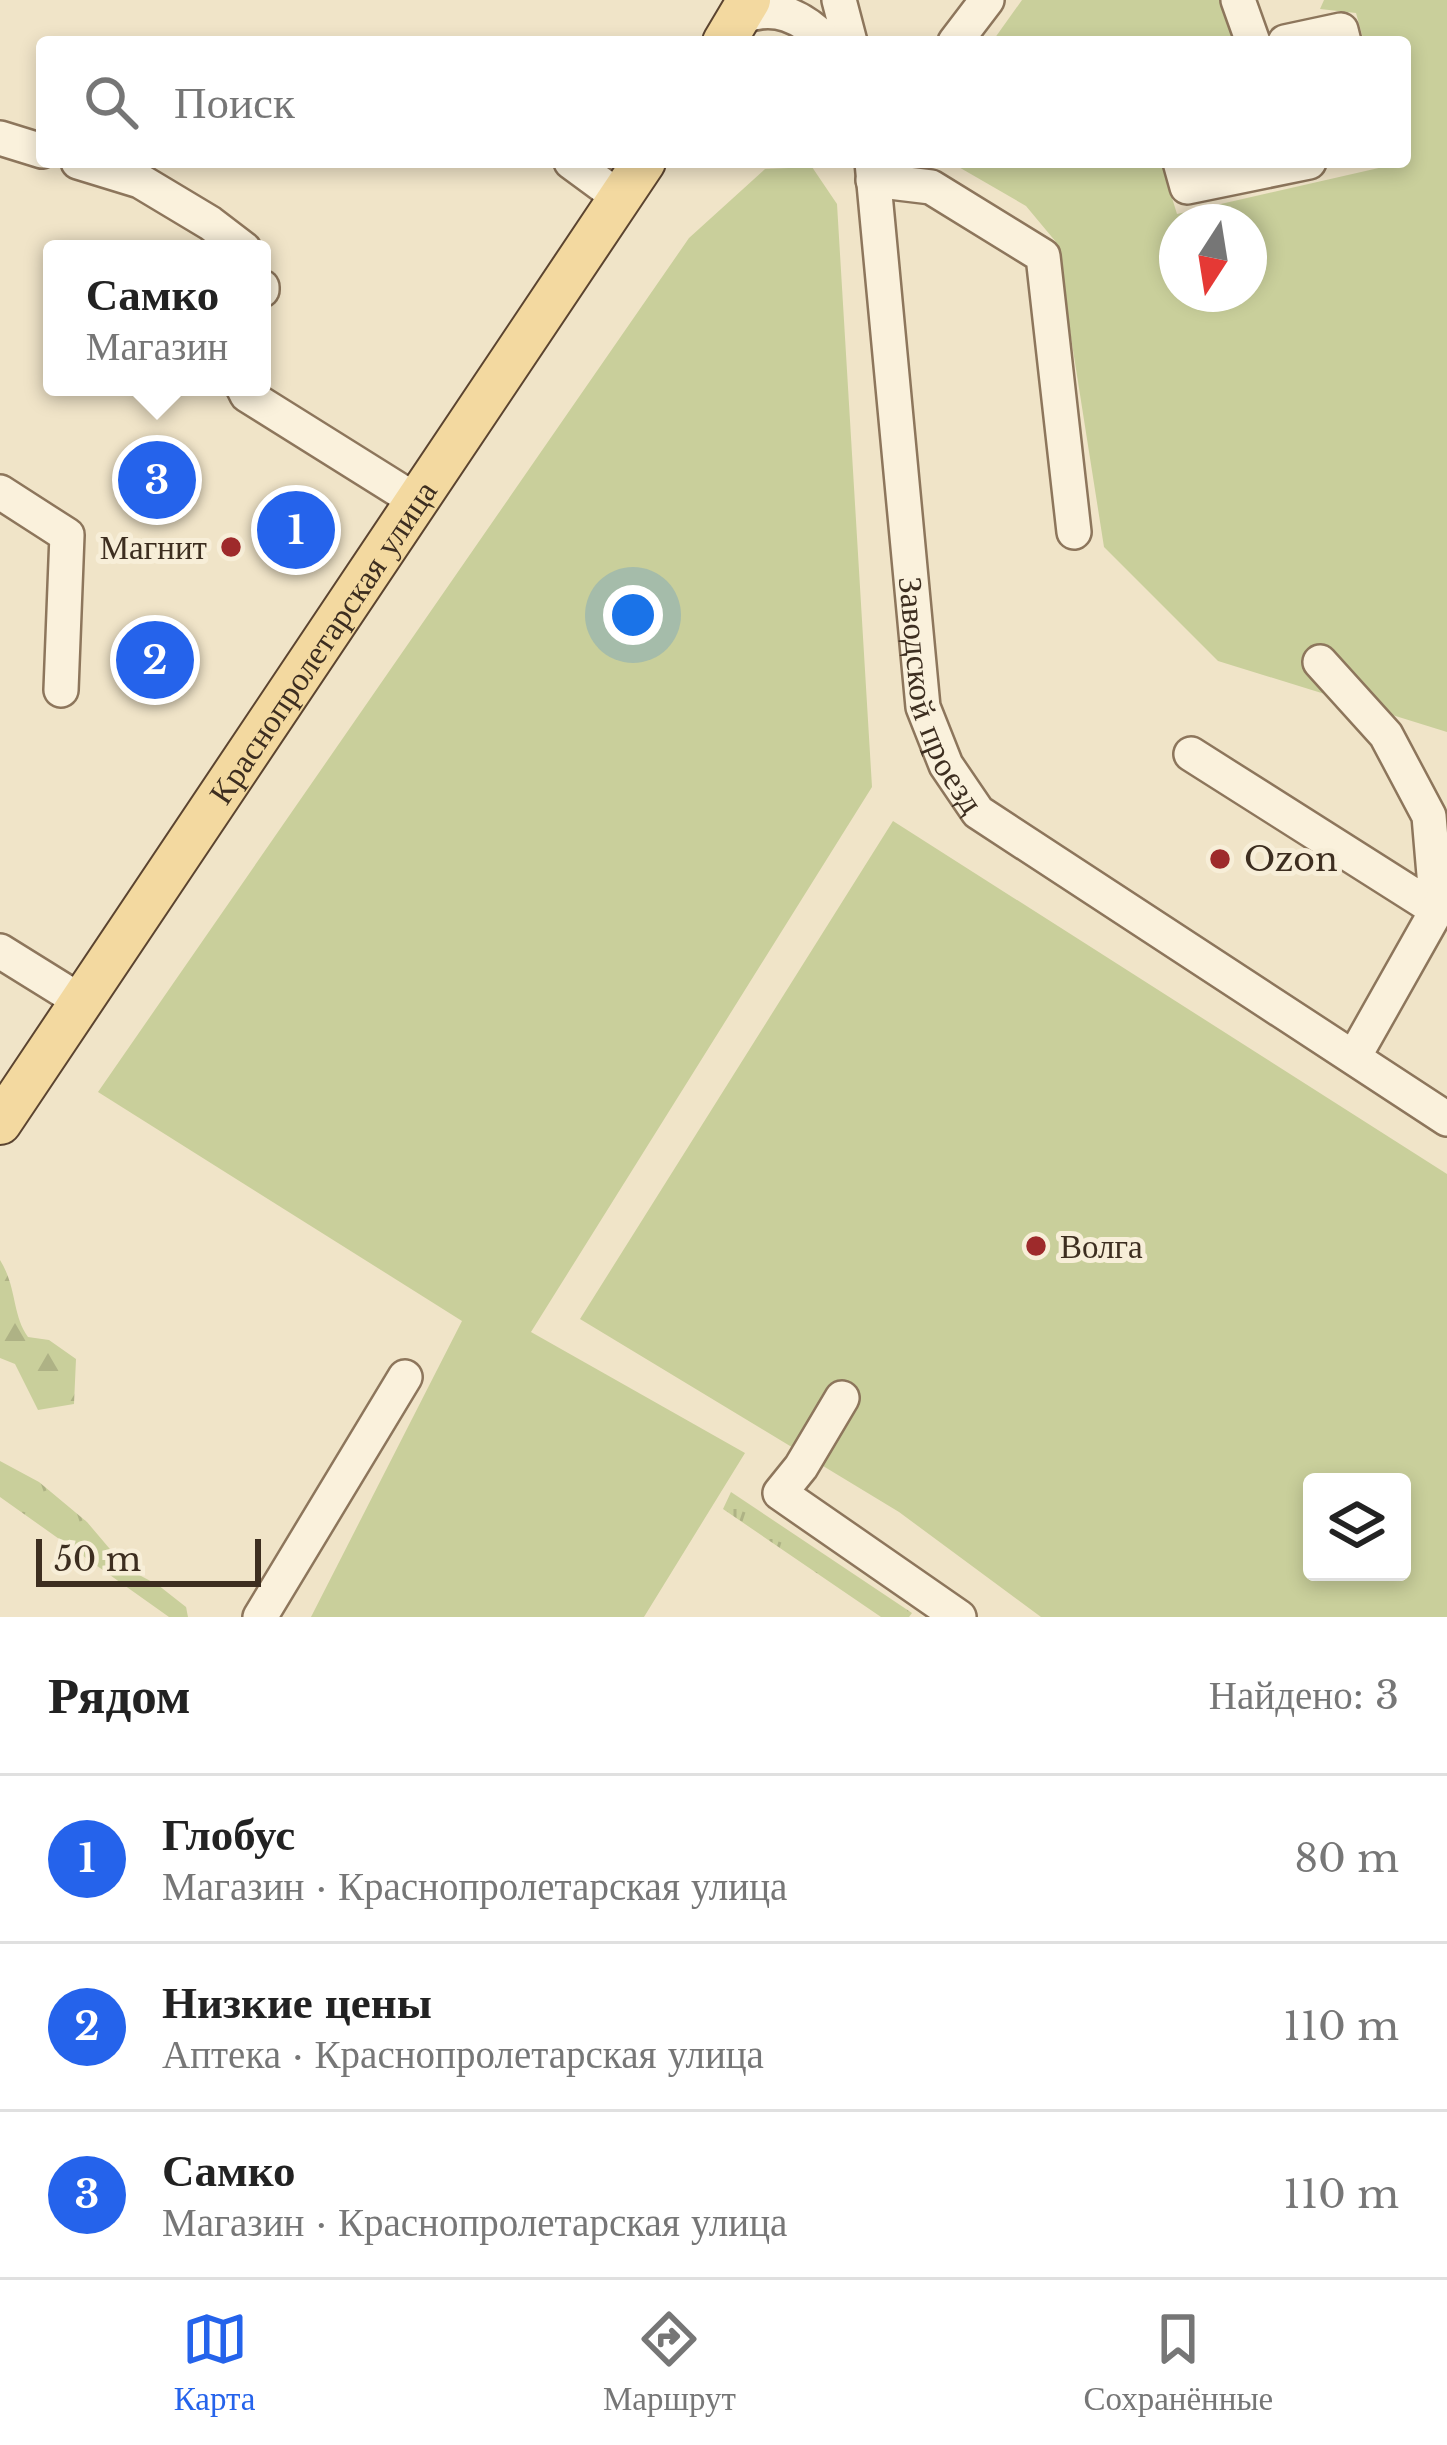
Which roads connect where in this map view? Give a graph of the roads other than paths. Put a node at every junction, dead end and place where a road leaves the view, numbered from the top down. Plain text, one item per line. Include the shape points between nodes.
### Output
1 (839, 0) edge
2 (987, 0) edge
3 (1238, 0) edge
4 (738, 20) edge
5 (821, 36) edge
6 (848, 36) edge
7 (960, 36) edge
8 (1251, 36) edge
9 (1314, 36) edge
10 (1343, 36) edge
11 (0, 138) edge
12 (36, 149) edge
13 (98, 168) edge
14 (580, 168) edge
15 (640, 168) edge
16 (1181, 168) edge
17 (1281, 168) edge
18 (873, 171) edge
19 (620, 198) junction
20 (232, 240) edge
21 (250, 396) edge
22 (0, 492) edge
23 (418, 502) junction
24 (1074, 532) dead end
25 (1319, 662) dead end
26 (62, 690) dead end
27 (1190, 754) dead end
28 (1442, 901) edge
29 (0, 951) edge
30 (82, 1003) junction
31 (1354, 1058) junction
32 (1447, 1119) edge
33 (0, 1124) edge
34 (405, 1377) dead end
35 (842, 1398) dead end
36 (260, 1617) edge
37 (959, 1617) edge

1 - 6 street
2 - 7 street
3 - 8 street
4 - 5 street via 755,11 783,13
9 - 10 street
11 - 12 street
13 - 20 street via 140,181
14 - 19 street
15 - 19 main road, Краснопролетарская улица
16 - 17 street via 1186,188
18 - 24 street via 931,187 1043,256
18 - 31 street, Заводской проезд via 923,707 946,765 978,812
19 - 23 main road, Краснопролетарская улица
21 - 23 street
22 - 26 street via 67,535
23 - 30 main road, Краснопролетарская улица
25 - 28 street via 1386,735 1429,816
27 - 28 street
28 - 31 street
29 - 30 street
30 - 33 main road, Краснопролетарская улица
31 - 32 street, Заводской проезд
34 - 36 street
35 - 37 street via 781,1493

